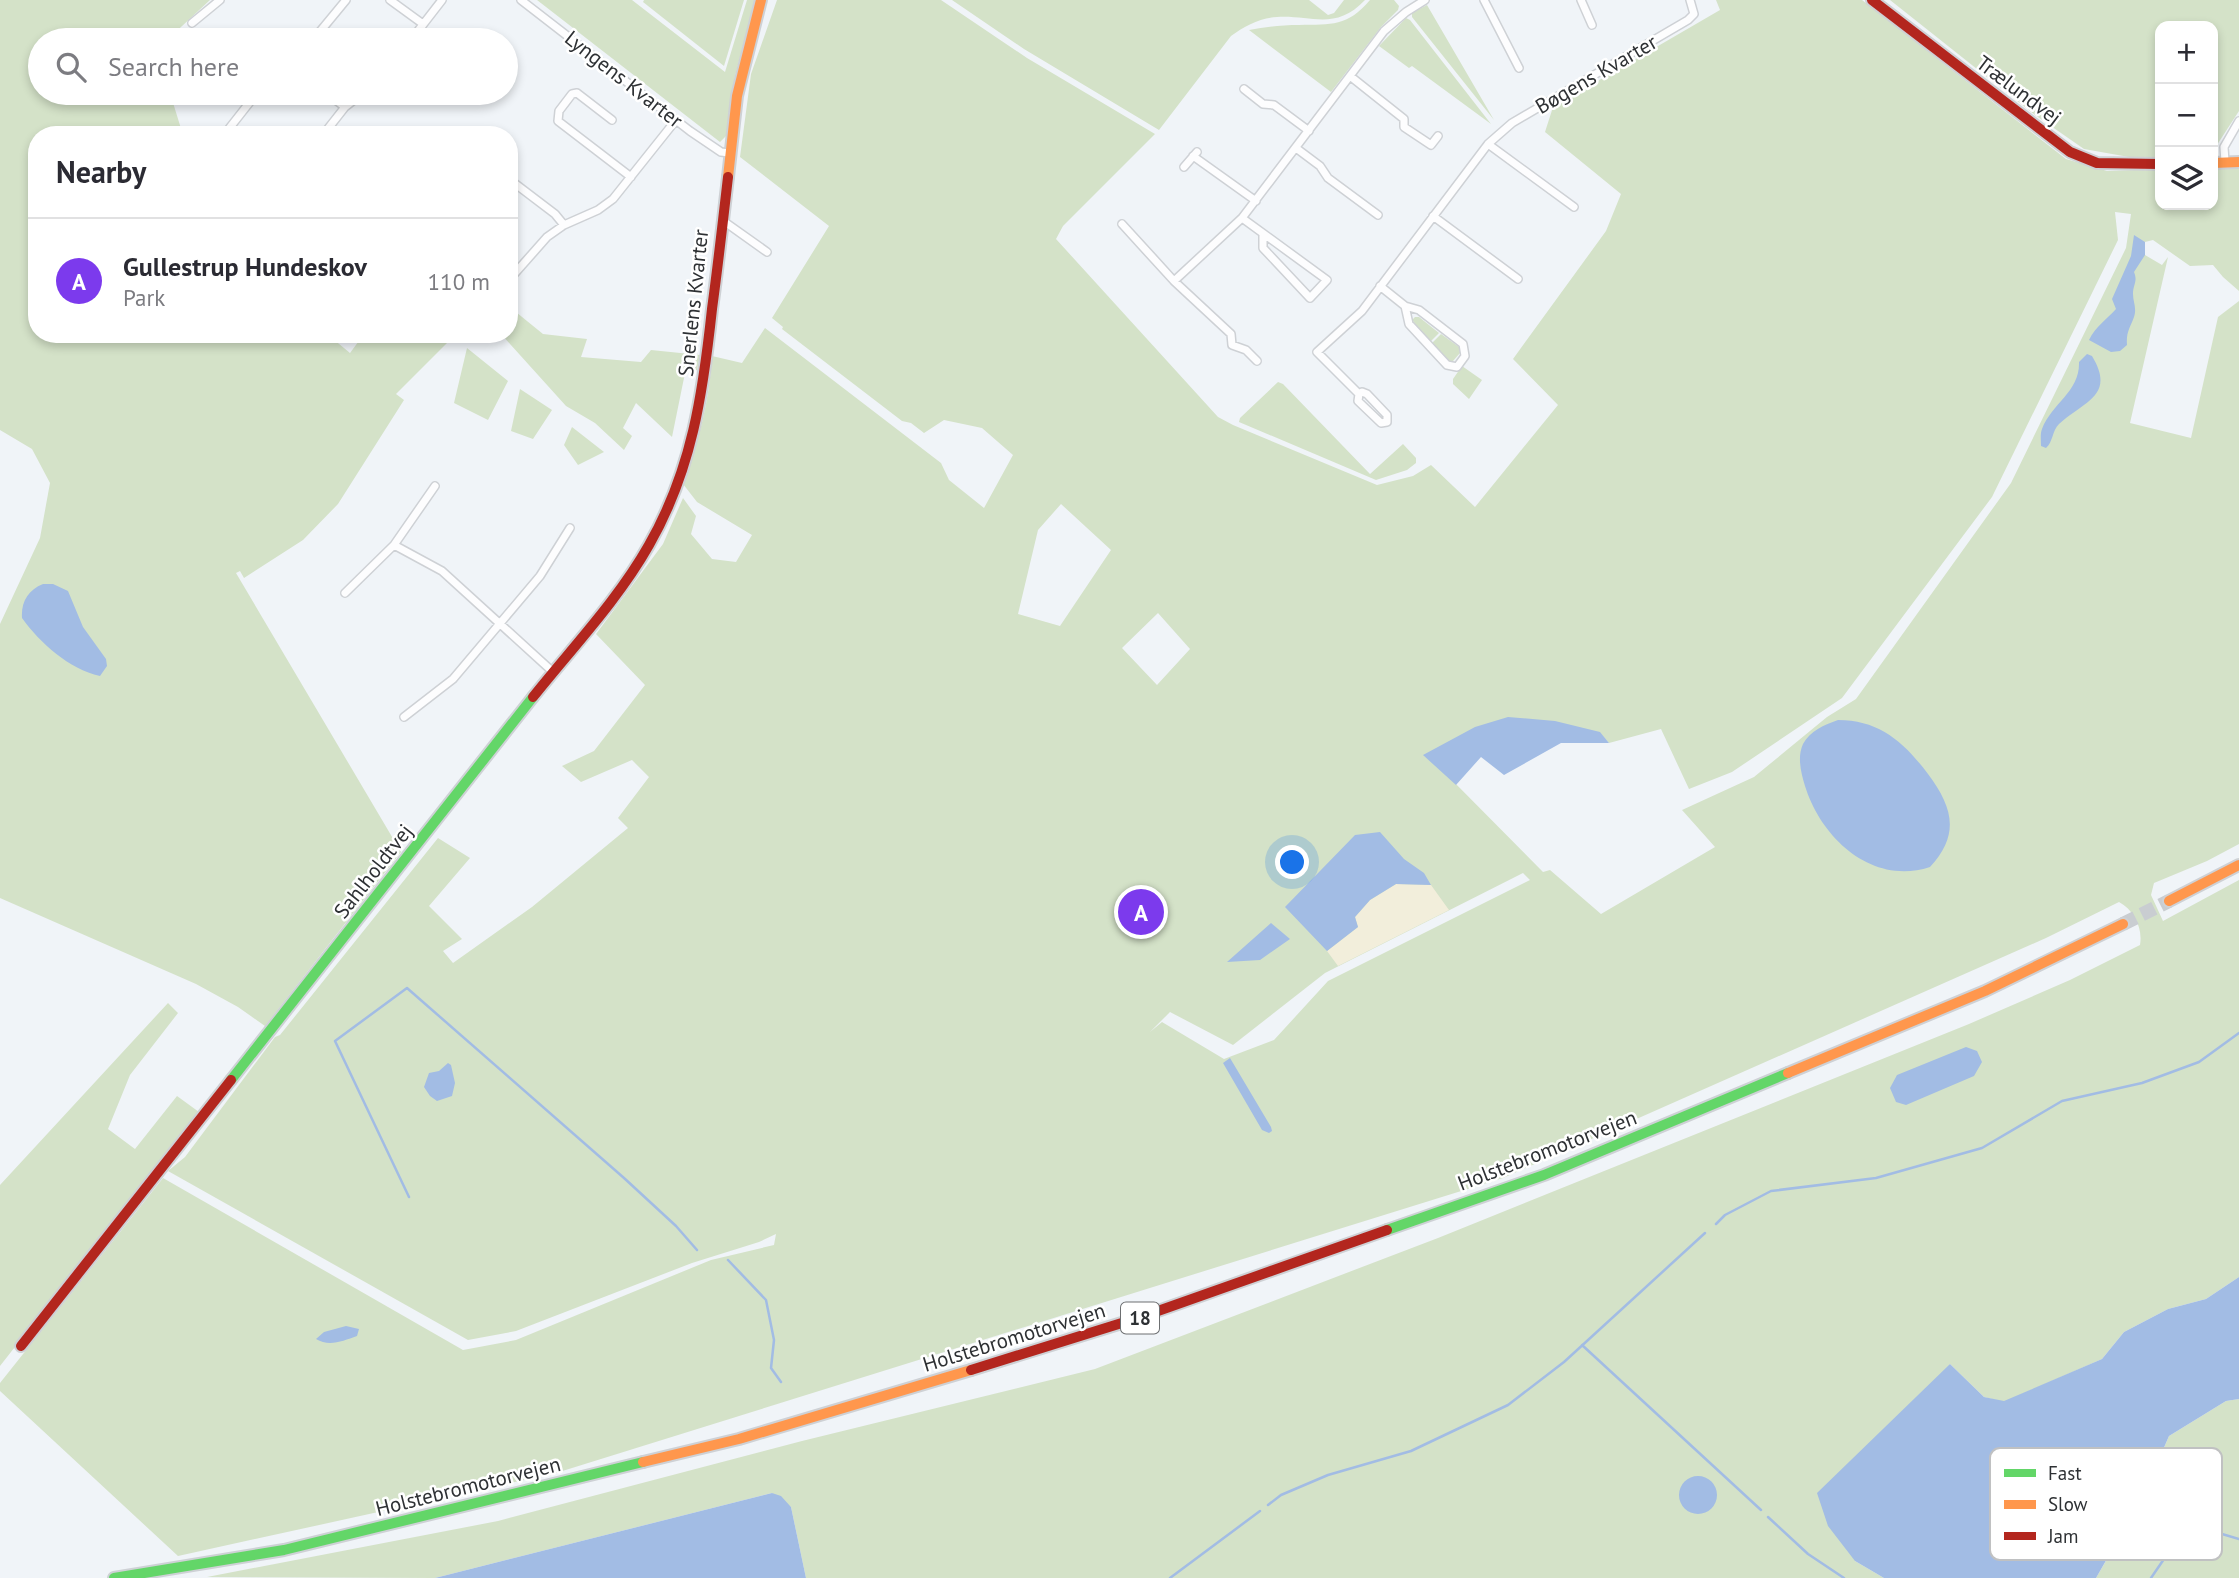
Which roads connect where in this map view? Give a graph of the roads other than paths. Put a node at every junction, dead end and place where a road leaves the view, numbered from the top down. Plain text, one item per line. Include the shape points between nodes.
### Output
1 (220, 0) edge
2 (346, 0) edge
3 (390, 0) edge
4 (442, 0) edge
5 (521, 0) edge
6 (761, 0) edge
7 (1425, 0) edge
8 (1484, 0) edge
9 (1581, 0) edge
10 (1690, 0) edge
11 (1872, 0) edge
12 (192, 23) dead end
13 (424, 24) junction
14 (1592, 25) dead end
15 (323, 28) edge
16 (421, 28) edge
17 (1519, 68) dead end
18 (1350, 76) junction
19 (1244, 89) dead end
20 (248, 105) edge
21 (342, 105) edge
22 (348, 105) edge
23 (345, 107) junction
24 (612, 120) dead end
25 (676, 120) junction
26 (2239, 121) edge
27 (231, 126) edge
28 (330, 126) edge
29 (1309, 131) junction
30 (1438, 136) dead end
31 (1488, 144) junction
32 (1296, 148) junction
33 (729, 153) junction
34 (2225, 162) junction
35 (2239, 162) edge
36 (2218, 163) edge
37 (2155, 164) edge
38 (1184, 167) dead end
39 (631, 177) junction
40 (518, 186) edge
41 (1256, 201) junction
42 (1574, 207) dead end
43 (1378, 215) dead end
44 (1433, 216) junction
45 (1242, 218) junction
46 (722, 219) junction
47 (1122, 224) dead end
48 (564, 225) junction
49 (1263, 234) junction
50 (767, 253) dead end
51 (518, 269) edge
52 (1518, 279) dead end
53 (1174, 281) junction
54 (1380, 286) junction
55 (1405, 306) junction
56 (1257, 361) dead end
57 (703, 391) joint
58 (1359, 394) junction
59 (435, 486) dead end
60 (570, 528) dead end
61 (394, 545) junction
62 (345, 593) dead end
63 (499, 623) junction
64 (553, 672) junction
65 (404, 717) dead end
66 (2239, 866) edge
67 (2169, 901) tunnel mouth
68 (2123, 925) tunnel mouth
69 (21, 1346) dead end
70 (114, 1578) edge

1 - 12 street
2 - 15 street
3 - 13 street
4 - 13 street
5 - 25 street, Lyngens Kvarter
6 - 33 main road, Snerlens Kvarter via 737,96
7 - 18 street via 1384,31
8 - 17 street, Bøgens Kvarter
9 - 14 street
10 - 31 street, Bøgens Kvarter via 1694,14 1688,20 1512,122
11 - 37 main road, Trælundvej via 2070,152 2097,163
13 - 16 street
18 - 29 street
18 - 30 street via 1404,119 1404,127 1431,145
19 - 29 street
20 - 27 street
21 - 23 street
22 - 23 street
23 - 28 street
24 - 39 street via 577,93 559,111 558,121
25 - 33 street, Lyngens Kvarter
25 - 39 street
26 - 34 street via 2224,147
29 - 32 street
31 - 42 street
31 - 44 street, Bøgens Kvarter
32 - 41 street
32 - 43 street
33 - 46 main road, Snerlens Kvarter
34 - 35 main road
34 - 36 main road
38 - 41 street via 1195,154
39 - 48 street via 613,200
40 - 48 street
41 - 45 street
44 - 52 street
44 - 54 street, Bøgens Kvarter
45 - 49 street
45 - 53 street
46 - 50 street, Snerlens Kvarter
46 - 57 main road, Snerlens Kvarter
47 - 53 street
48 - 51 street
49 - 49 street via 1327,280 1310,298 1264,248
53 - 56 street via 1231,334 1232,345
54 - 55 street
54 - 58 street, Bøgens Kvarter via 1362,311 1317,352
55 - 55 street via 1419,310 1463,344 1465,356 1457,367 1447,365 1409,324
57 - 64 main road, Sahlholdtvej via 689,456 658,528 635,566
58 - 58 street, Bøgens Kvarter via 1358,401 1374,418 1387,422 1387,415 1367,394
59 - 61 street
60 - 63 street via 540,576
61 - 62 street
61 - 63 street via 442,571
63 - 64 street
63 - 65 street via 453,679
64 - 69 main road, Sahlholdtvej
66 - 67 main road
68 - 70 main road, Holstebromotorvejen / 18 via 1985,991 1544,1174 1141,1317 714,1445 284,1550

